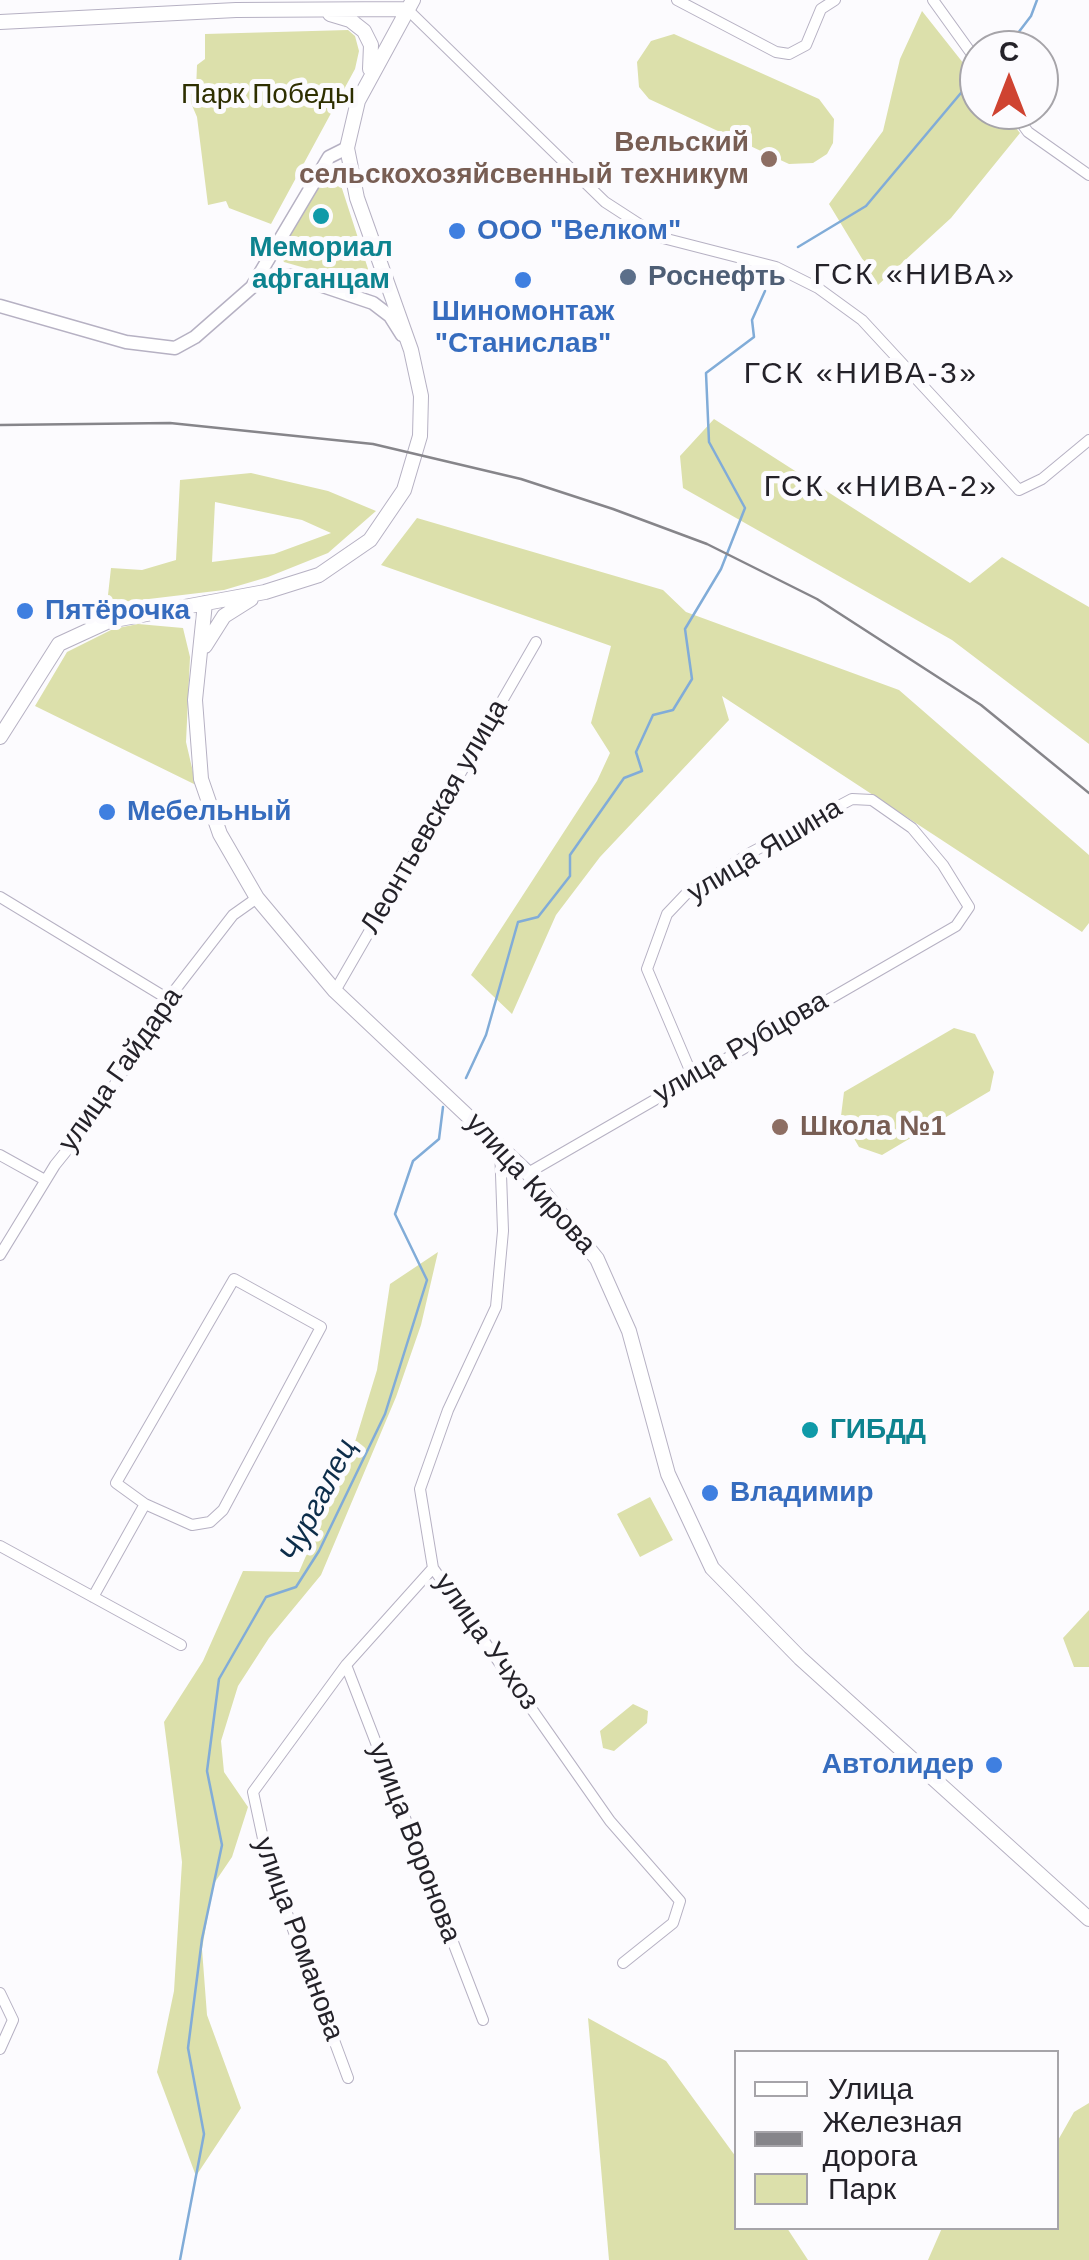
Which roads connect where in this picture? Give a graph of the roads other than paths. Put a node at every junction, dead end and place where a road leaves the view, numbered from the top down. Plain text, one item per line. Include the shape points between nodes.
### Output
1 (198, 0) edge
2 (677, 0) edge
3 (835, 0) edge
4 (933, 0) edge
5 (231, 5) edge
6 (410, 5) edge
7 (310, 8) junction
8 (372, 9) junction
9 (177, 12) junction
10 (0, 22) edge
11 (393, 34) junction
12 (959, 36) edge
13 (366, 84) junction
14 (1027, 130) edge
15 (348, 148) junction
16 (1089, 176) edge
17 (252, 287) junction
18 (0, 306) edge
19 (411, 350) junction
20 (1089, 440) edge
21 (265, 592) junction
22 (204, 602) junction
23 (170, 608) junction
24 (201, 638) junction
25 (536, 642) dead end
26 (198, 666) junction
27 (0, 737) edge
28 (0, 897) edge
29 (257, 898) junction
30 (956, 926) joint
31 (336, 991) junction
32 (168, 999) junction
33 (692, 1075) junction
34 (500, 1145) junction
35 (0, 1155) edge
36 (528, 1173) junction
37 (44, 1180) junction
38 (0, 1255) edge
39 (144, 1504) junction
40 (0, 1546) edge
41 (433, 1568) junction
42 (93, 1597) junction
43 (181, 1645) dead end
44 (346, 1665) junction
45 (1089, 1919) edge
46 (623, 1962) dead end
47 (0, 1993) edge
48 (483, 2020) dead end
49 (0, 2049) edge
50 (348, 2078) dead end

1 - 9 street
2 - 3 street via 789,54 806,46 821,8
4 - 12 street
5 - 7 main road
5 - 9 main road
6 - 8 main road
6 - 11 main road
6 - 20 street via 605,202 659,236 776,267 862,320 1019,490
7 - 8 main road
7 - 13 main road via 364,31 372,60
8 - 11 main road via 385,14
9 - 10 main road
11 - 13 main road
13 - 15 main road
14 - 16 street
15 - 17 street via 329,157
15 - 19 main road via 357,198
17 - 18 street via 175,348 126,342
17 - 19 street via 272,276 293,276 350,292 390,316
19 - 21 main road via 421,396 420,436 394,509 338,565
21 - 22 main road
21 - 26 main road via 224,616
22 - 23 main road
22 - 24 main road, улица Кирова
23 - 24 main road via 192,616
23 - 27 main road via 88,628 58,644
24 - 26 main road, улица Кирова
25 - 31 street, Леонтьевская улица
26 - 29 main road, улица Кирова via 194,730 201,779 220,834
28 - 32 street
29 - 31 main road, улица Кирова
29 - 32 street, улица Гайдара via 233,914
30 - 33 street, улица Рубцова
30 - 33 street, улица Яшина via 969,907 912,828 872,800 852,798 822,812 686,894 661,926 647,969
31 - 34 main road, улица Кирова
32 - 37 street, улица Гайдара via 97,1112
33 - 36 street, улица Рубцова
34 - 36 main road, улица Кирова
34 - 41 street, улица Учхоз via 503,1230 496,1307 420,1488
35 - 37 street
36 - 45 main road, улица Кирова via 598,1260 629,1331 668,1474 712,1568 800,1658
37 - 38 street, улица Гайдара
39 - 39 street via 192,1525 210,1522 223,1510 321,1327 234,1279 116,1483
39 - 42 street
40 - 42 street
41 - 44 street
41 - 46 street, улица Учхоз via 610,1820 680,1901 674,1923
42 - 43 street
44 - 48 street, улица Воронова
44 - 50 street, улица Романова via 252,1798 268,1862
47 - 49 street via 13,2020

